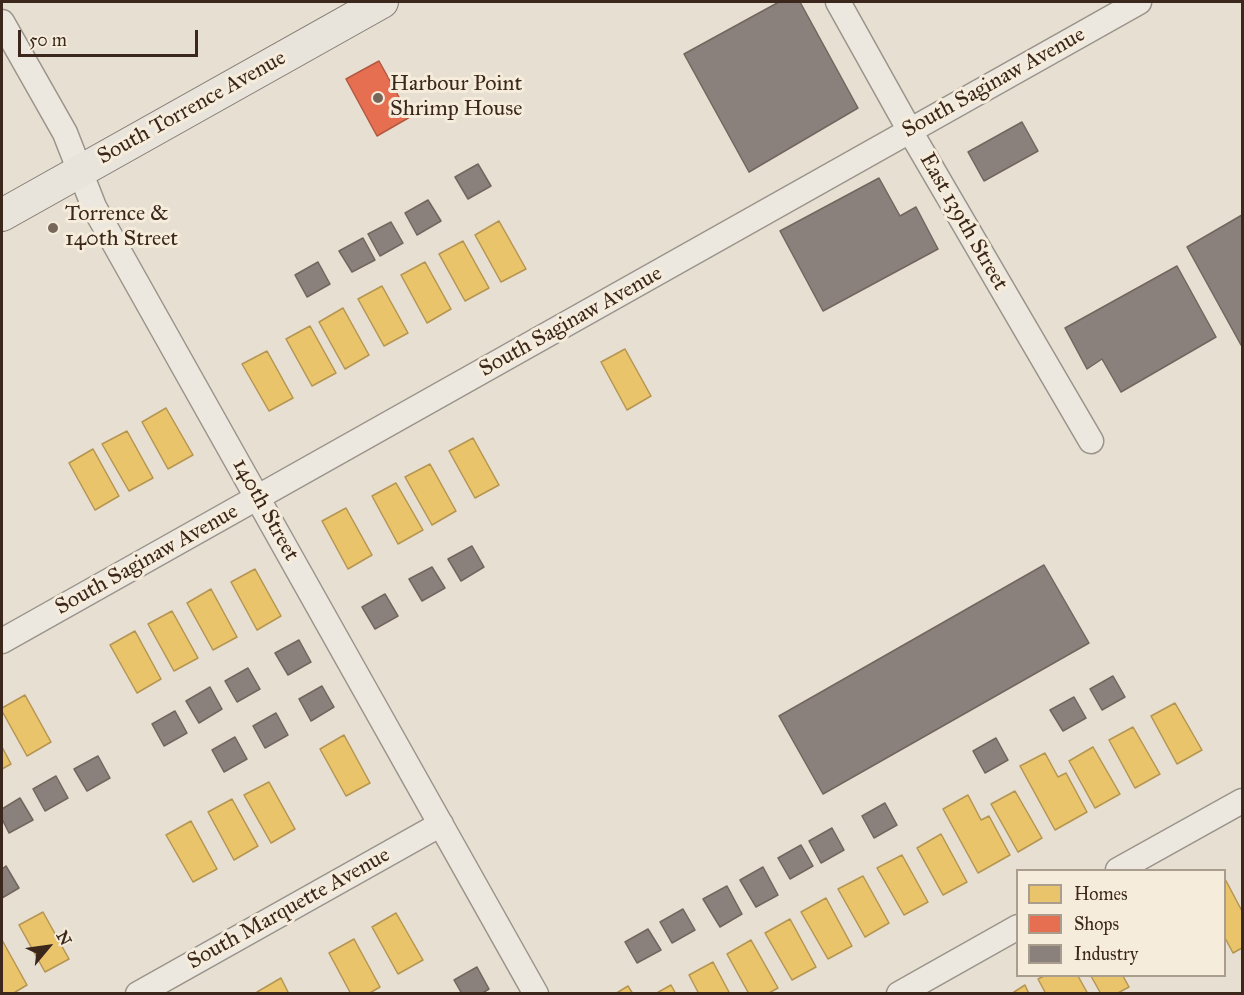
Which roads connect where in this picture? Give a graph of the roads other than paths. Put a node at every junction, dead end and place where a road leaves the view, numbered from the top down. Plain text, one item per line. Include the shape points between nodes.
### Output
1 (382, 2) edge
2 (838, 2) edge
3 (1139, 2) edge
4 (2, 21) edge
5 (910, 131) junction
6 (80, 171) junction
7 (2, 215) edge
8 (1091, 441) dead end
9 (258, 498) junction
10 (2, 641) edge
11 (1242, 801) edge
12 (441, 824) junction
13 (1120, 869) edge
14 (1016, 928) edge
15 (138, 993) edge
16 (536, 993) edge
17 (899, 993) edge

1 - 6 main road, South Torrence Avenue
2 - 5 street, East 139th Street
3 - 5 street, South Saginaw Avenue
4 - 6 street, 140th Street via 65,133
5 - 8 street, East 139th Street
5 - 9 street, South Saginaw Avenue
6 - 7 main road, South Torrence Avenue
6 - 9 street, 140th Street via 94,207
9 - 10 street, South Saginaw Avenue
9 - 12 street, 140th Street
11 - 13 street
12 - 15 street, South Marquette Avenue
12 - 16 street, 140th Street
14 - 17 street

